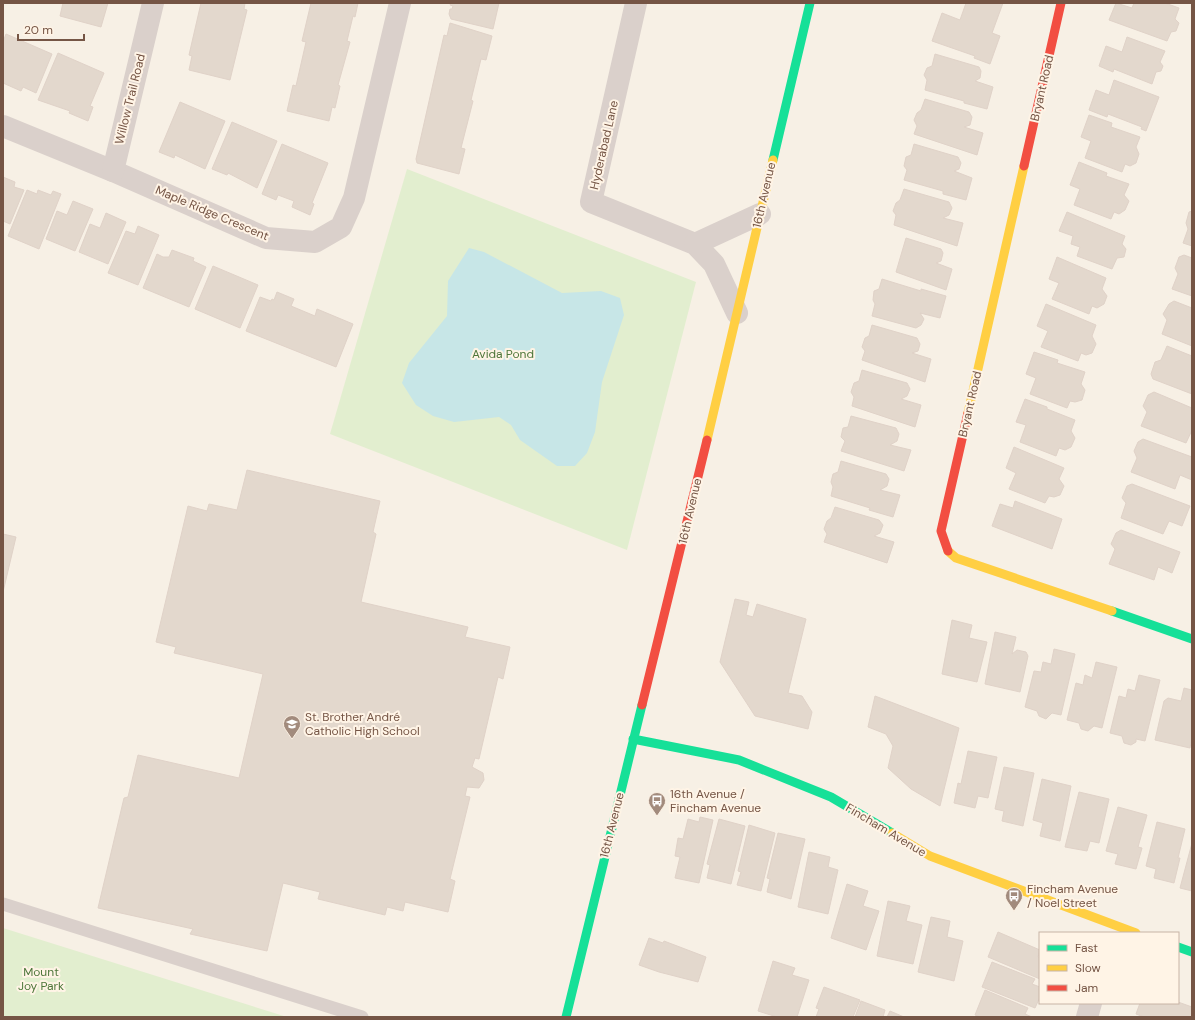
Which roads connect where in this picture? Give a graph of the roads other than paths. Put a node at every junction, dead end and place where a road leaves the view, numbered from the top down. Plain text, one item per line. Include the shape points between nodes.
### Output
1 (154, 3) edge
2 (400, 3) edge
3 (636, 3) edge
4 (810, 3) edge
5 (1062, 3) edge
6 (3, 126) edge
7 (113, 171) junction
8 (760, 214) junction
9 (695, 244) junction
10 (737, 313) junction
11 (1192, 639) edge
12 (633, 739) junction
13 (3, 904) edge
14 (1111, 929) edge
15 (1130, 932) edge
16 (1179, 947) edge
17 (1192, 952) edge
18 (1091, 1004) edge
19 (362, 1017) edge
20 (566, 1017) edge
21 (1087, 1017) edge

1 - 7 street, Willow Trail Road
2 - 7 street, Maple Ridge Crescent via 354,198 341,227 315,242 266,238
3 - 9 street, Hyderabad Lane via 591,202
4 - 8 street, 16th Avenue
5 - 11 street, Bryant Road via 942,531 947,550 956,558
6 - 7 street, Maple Ridge Crescent
8 - 9 street
8 - 10 street, 16th Avenue
9 - 10 street, Hyderabad Lane via 714,264
10 - 12 street, 16th Avenue
12 - 14 street, Fincham Avenue via 739,760 831,797 930,856
12 - 20 street, 16th Avenue
13 - 19 lane
14 - 15 street, Fincham Avenue
16 - 17 street
18 - 21 street

